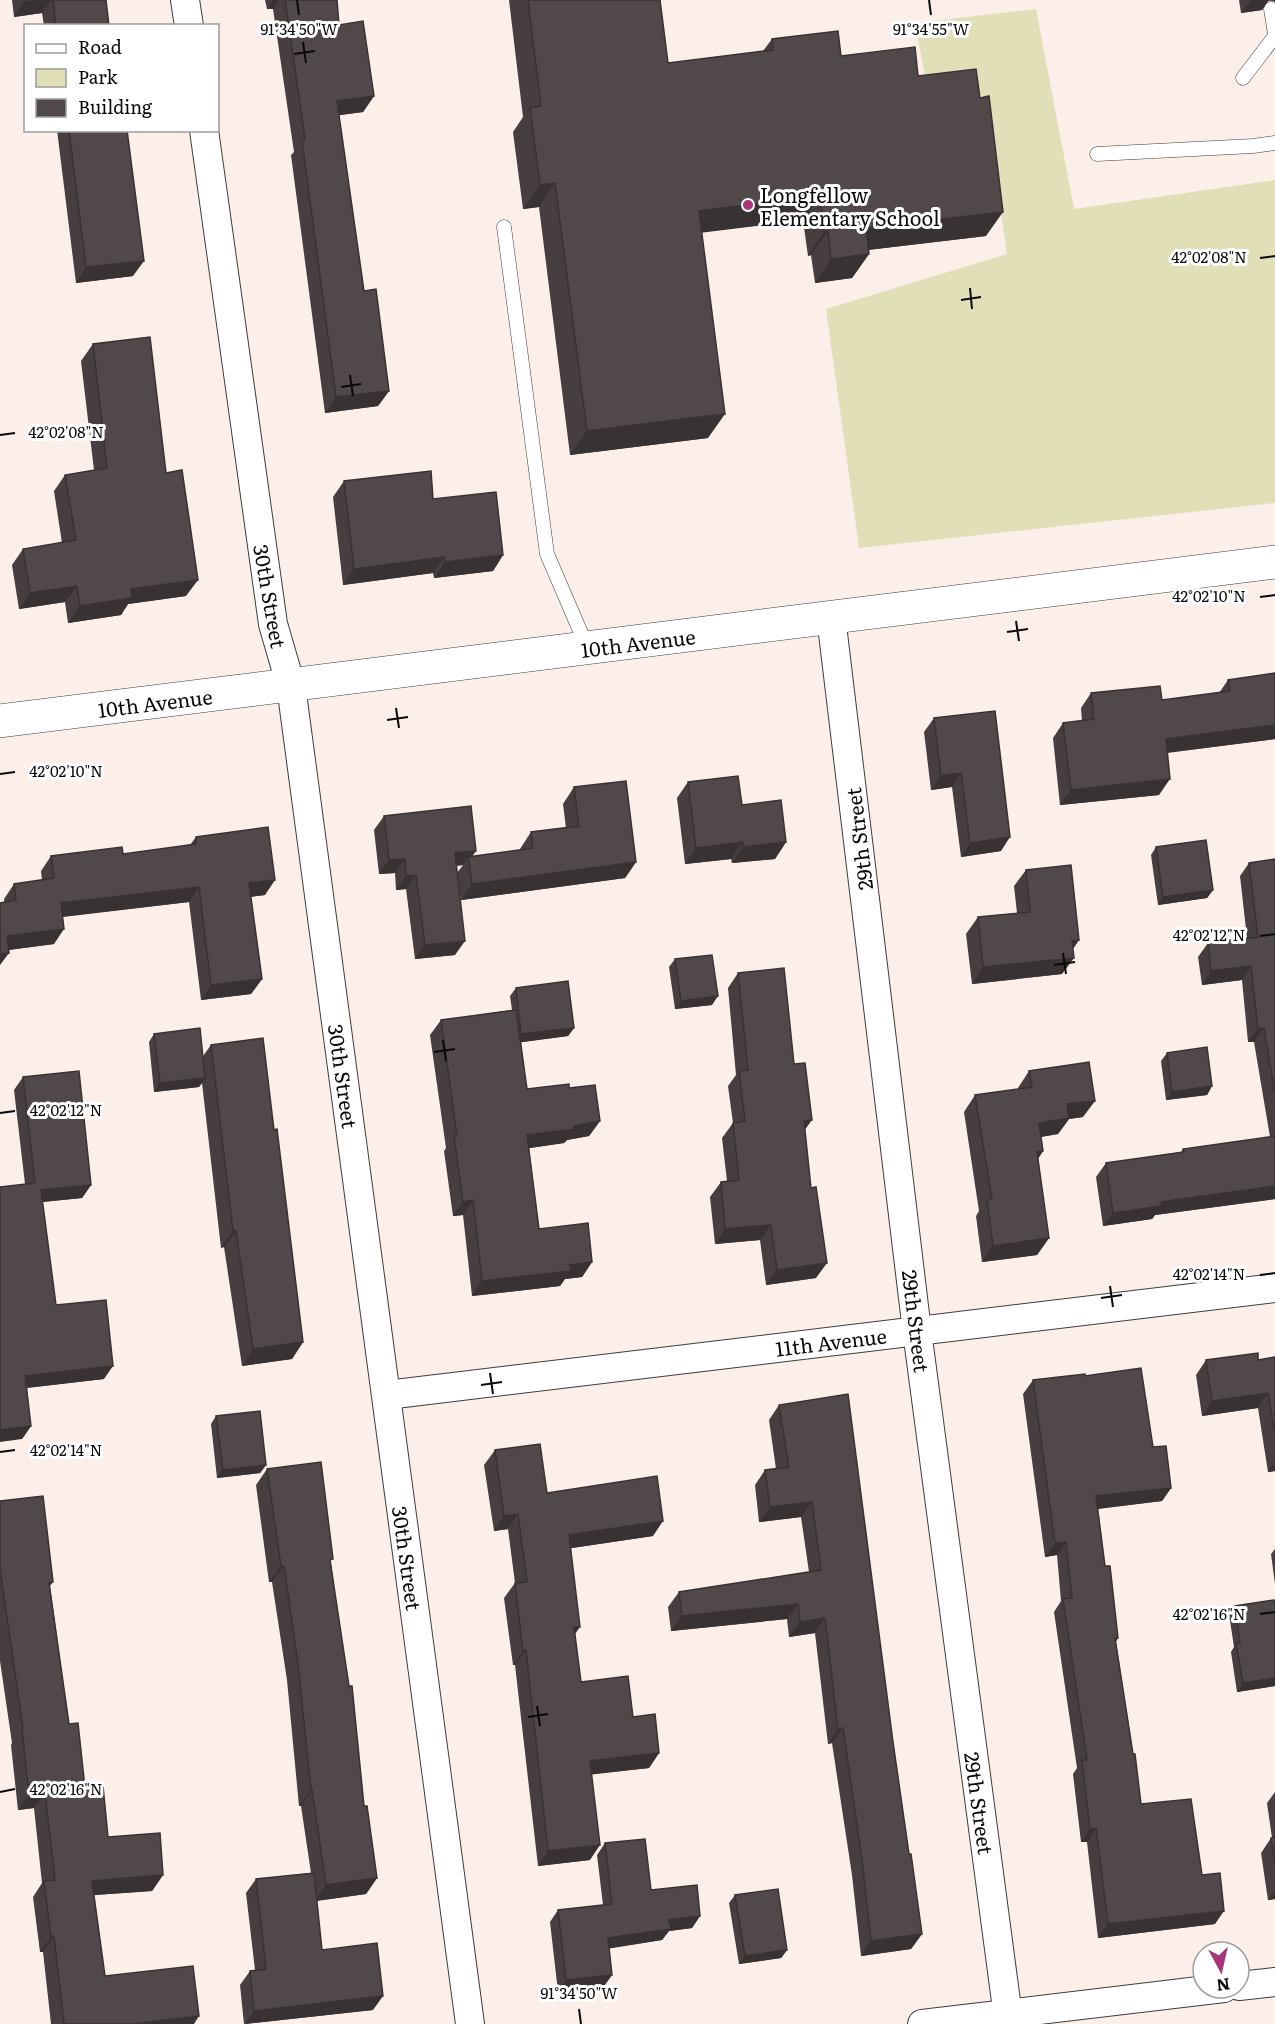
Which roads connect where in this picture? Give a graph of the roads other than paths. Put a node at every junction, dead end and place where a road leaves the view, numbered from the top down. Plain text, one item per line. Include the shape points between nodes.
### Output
1 (185, 0) edge
2 (1271, 9) dead end
3 (189, 24) edge
4 (1275, 35) edge
5 (1243, 78) dead end
6 (204, 132) edge
7 (1275, 143) edge
8 (1097, 154) dead end
9 (504, 227) dead end
10 (1275, 562) edge
11 (831, 617) junction
12 (588, 649) junction
13 (291, 686) junction
14 (0, 721) edge
15 (1275, 1288) edge
16 (917, 1331) junction
17 (387, 1395) junction
18 (1275, 1982) edge
19 (1251, 1985) edge
20 (1191, 1993) edge
21 (1009, 2019) edge
22 (470, 2024) edge
23 (922, 2024) edge

1 - 3 street
2 - 4 lane
4 - 5 lane
6 - 13 street, 30th Street via 273,624
7 - 8 lane
9 - 12 lane via 547,554
10 - 11 street, 10th Avenue
11 - 12 street, 10th Avenue
11 - 16 street, 29th Street
12 - 13 street, 10th Avenue
13 - 14 street, 10th Avenue
13 - 17 street, 30th Street
15 - 16 street, 11th Avenue
16 - 17 street, 11th Avenue
16 - 21 street, 29th Street
17 - 22 street, 30th Street
18 - 19 street
20 - 21 street
21 - 23 street

